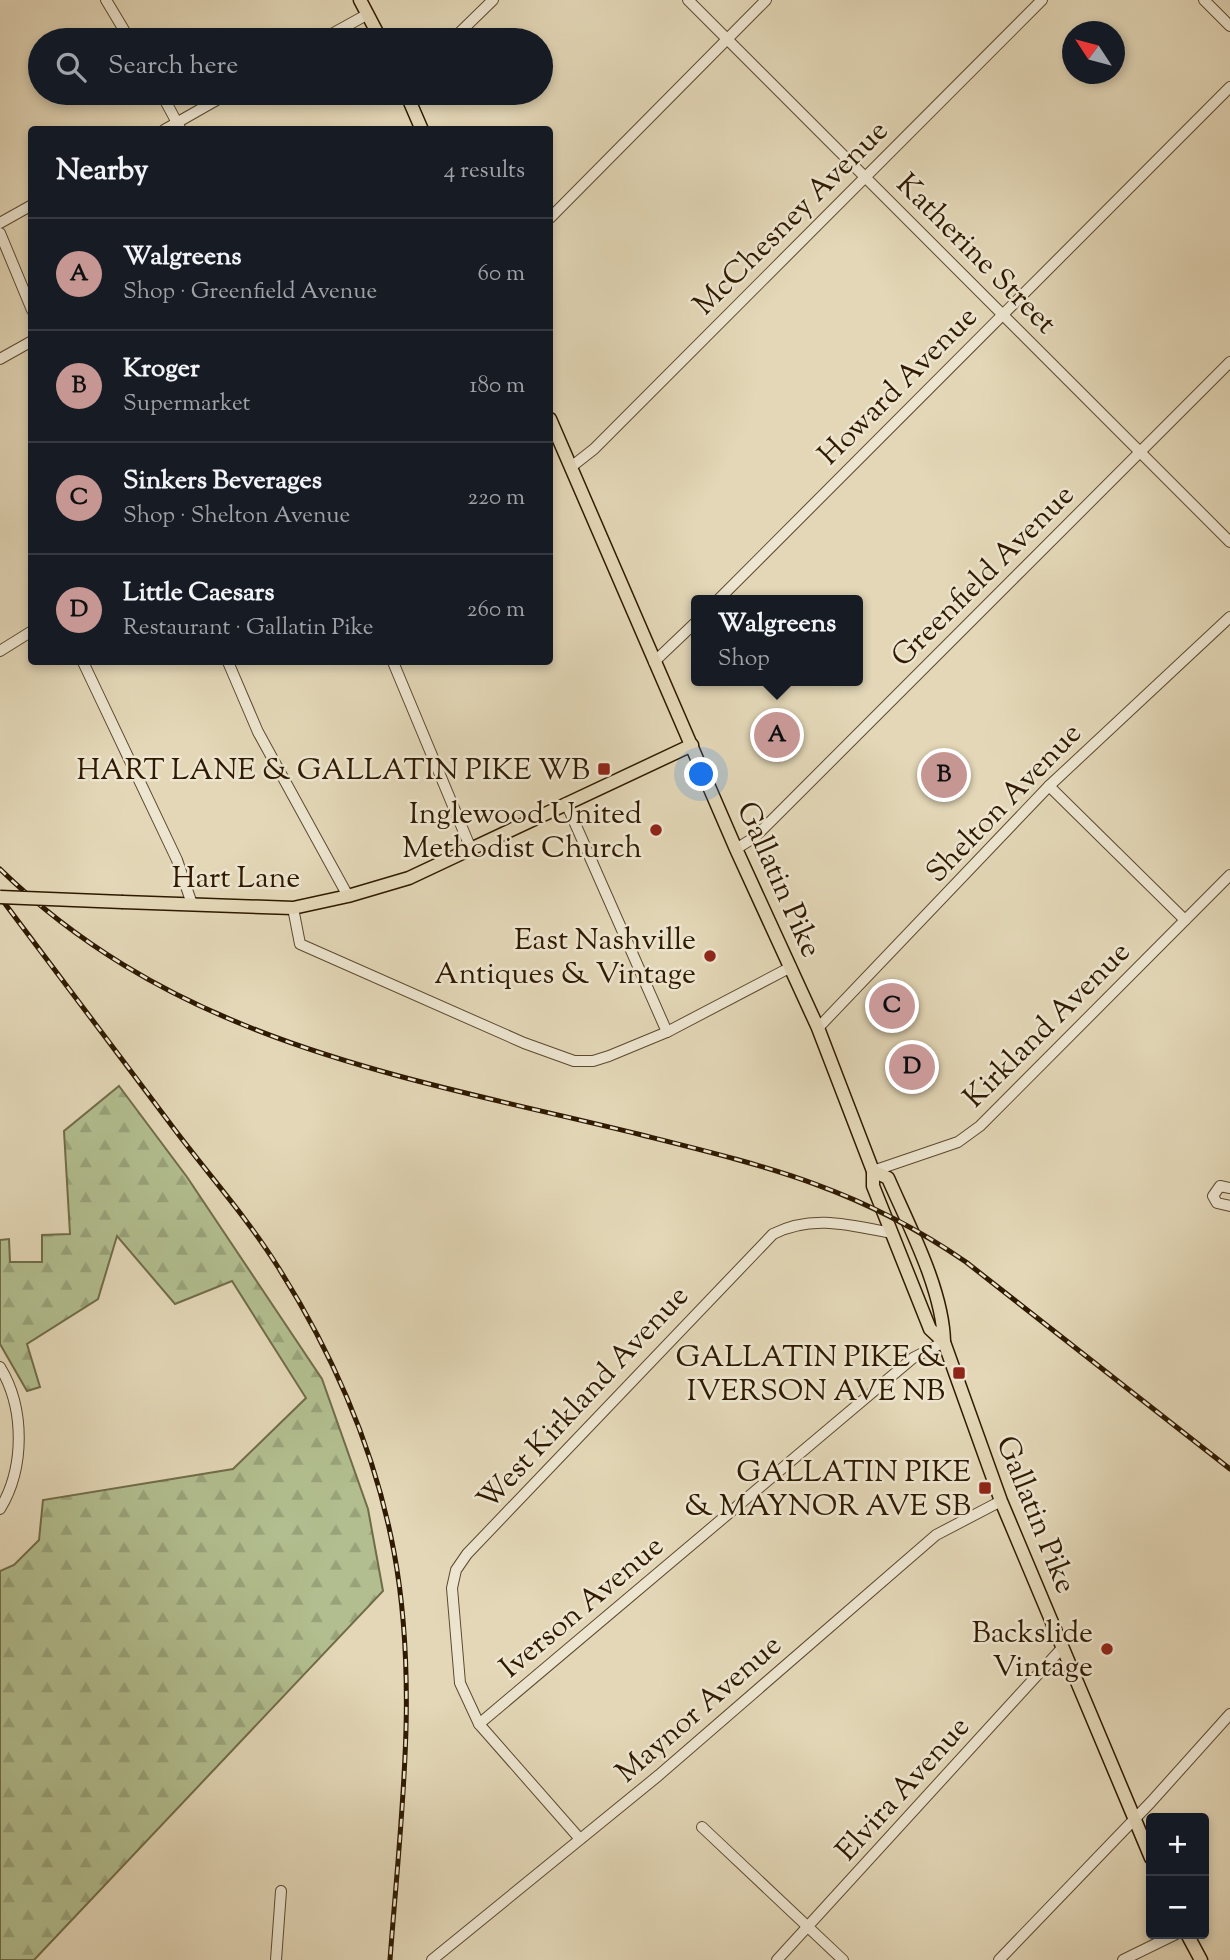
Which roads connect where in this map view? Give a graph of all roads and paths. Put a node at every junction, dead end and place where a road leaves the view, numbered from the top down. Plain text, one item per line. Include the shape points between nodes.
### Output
1 (106, 0) edge
2 (360, 0) edge
3 (493, 0) edge
4 (688, 0) edge
5 (766, 0) edge
6 (1042, 0) edge
7 (1204, 0) edge
8 (368, 13) junction
9 (1230, 26) edge
10 (123, 28) edge
11 (342, 28) edge
12 (375, 28) edge
13 (464, 28) edge
14 (728, 39) junction
15 (1230, 87) edge
16 (167, 105) edge
17 (211, 105) edge
18 (411, 105) edge
19 (179, 126) edge
20 (420, 126) edge
21 (865, 177) junction
22 (28, 207) edge
23 (553, 215) edge
24 (0, 223) edge
25 (0, 233) edge
26 (28, 300) edge
27 (1003, 313) junction
28 (28, 343) edge
29 (0, 359) edge
30 (1230, 362) edge
31 (553, 426) edge
32 (1140, 451) junction
33 (571, 467) junction
34 (1230, 542) edge
35 (723, 595) edge
36 (1230, 617) edge
37 (691, 627) edge
38 (28, 634) edge
39 (0, 651) edge
40 (654, 662) junction
41 (84, 665) edge
42 (229, 665) edge
43 (394, 665) edge
44 (692, 745) junction
45 (1049, 786) junction
46 (566, 803) junction
47 (471, 849) junction
48 (736, 849) junction
49 (1230, 875) edge
50 (348, 896) junction
51 (0, 897) edge
52 (192, 904) junction
53 (292, 908) junction
54 (1185, 920) junction
55 (791, 967) junction
56 (818, 1028) junction
57 (667, 1032) junction
58 (873, 1171) junction
59 (1230, 1188) edge
60 (1230, 1206) edge
61 (891, 1233) junction
62 (944, 1342) junction
63 (0, 1367) edge
64 (1001, 1501) junction
65 (0, 1508) edge
66 (1062, 1648) junction
67 (1230, 1714) edge
68 (479, 1724) junction
69 (1133, 1820) junction
70 (702, 1827) dead end
71 (580, 1839) junction
72 (1146, 1847) edge
73 (281, 1891) dead end
74 (809, 1926) junction
75 (1165, 1939) edge
76 (1190, 1939) edge
77 (276, 1960) edge
78 (432, 1960) edge
79 (777, 1960) edge
80 (843, 1960) edge
81 (999, 1960) edge
82 (1124, 1960) edge
83 (1201, 1960) edge

1 - 10 street
2 - 8 main road
3 - 13 street
4 - 14 street, Katherine Street
5 - 14 street
6 - 21 street, McChesney Avenue
7 - 9 street
8 - 11 street
8 - 12 main road
14 - 21 street, Katherine Street
14 - 23 street
15 - 27 street, Howard Avenue
16 - 19 street
17 - 19 street
18 - 20 main road
21 - 27 street, Katherine Street
21 - 33 street, McChesney Avenue
22 - 24 street
25 - 26 street
27 - 32 street, Katherine Street
27 - 35 street, Howard Avenue
28 - 29 street
30 - 32 street, Greenfield Avenue
31 - 33 main road, Gallatin Pike
32 - 34 street, Katherine Street
32 - 48 street, Greenfield Avenue via 755,837
33 - 40 main road, Gallatin Pike
36 - 45 street, Shelton Avenue
37 - 40 street
38 - 39 street
40 - 44 main road, Gallatin Pike
41 - 52 street via 177,860
42 - 50 street via 258,732
43 - 47 street
44 - 46 main road, Hart Lane
44 - 48 main road, Gallatin Pike
45 - 54 street
45 - 56 street, Shelton Avenue
46 - 47 main road, Hart Lane
46 - 57 street
47 - 50 main road, Hart Lane via 409,878
48 - 55 main road, Gallatin Pike
49 - 54 street, Kirkland Avenue
50 - 53 main road, Hart Lane
51 - 52 main road, Hart Lane, bridge
52 - 53 main road, Hart Lane
53 - 57 street via 300,944 574,1061 593,1061
54 - 58 street, Kirkland Avenue via 980,1126 958,1142
55 - 56 main road, Gallatin Pike
55 - 57 street
56 - 58 main road, Gallatin Pike
58 - 61 main road, Gallatin Pike via 873,1186
58 - 62 main road, Gallatin Pike via 888,1178 910,1228 943,1319
59 - 60 street via 1220,1186 1213,1196 1217,1203
61 - 62 main road, Gallatin Pike via 930,1329
61 - 68 street, West Kirkland Avenue via 829,1221 791,1225 773,1234 467,1554 456,1570 452,1588 460,1683
62 - 64 main road, Gallatin Pike
62 - 68 street, Iverson Avenue via 913,1358
63 - 65 street via 16,1406 18,1438 15,1469
64 - 66 main road, Gallatin Pike
64 - 71 street, Maynor Avenue via 936,1535
66 - 69 main road, Gallatin Pike
66 - 74 street, Elvira Avenue
67 - 69 street
68 - 71 street, West Kirkland Avenue
69 - 72 main road, Gallatin Pike
69 - 81 street
70 - 74 street
71 - 78 street, Maynor Avenue
73 - 77 street
74 - 79 street, Elvira Avenue
74 - 80 street
75 - 82 street
76 - 83 main road

